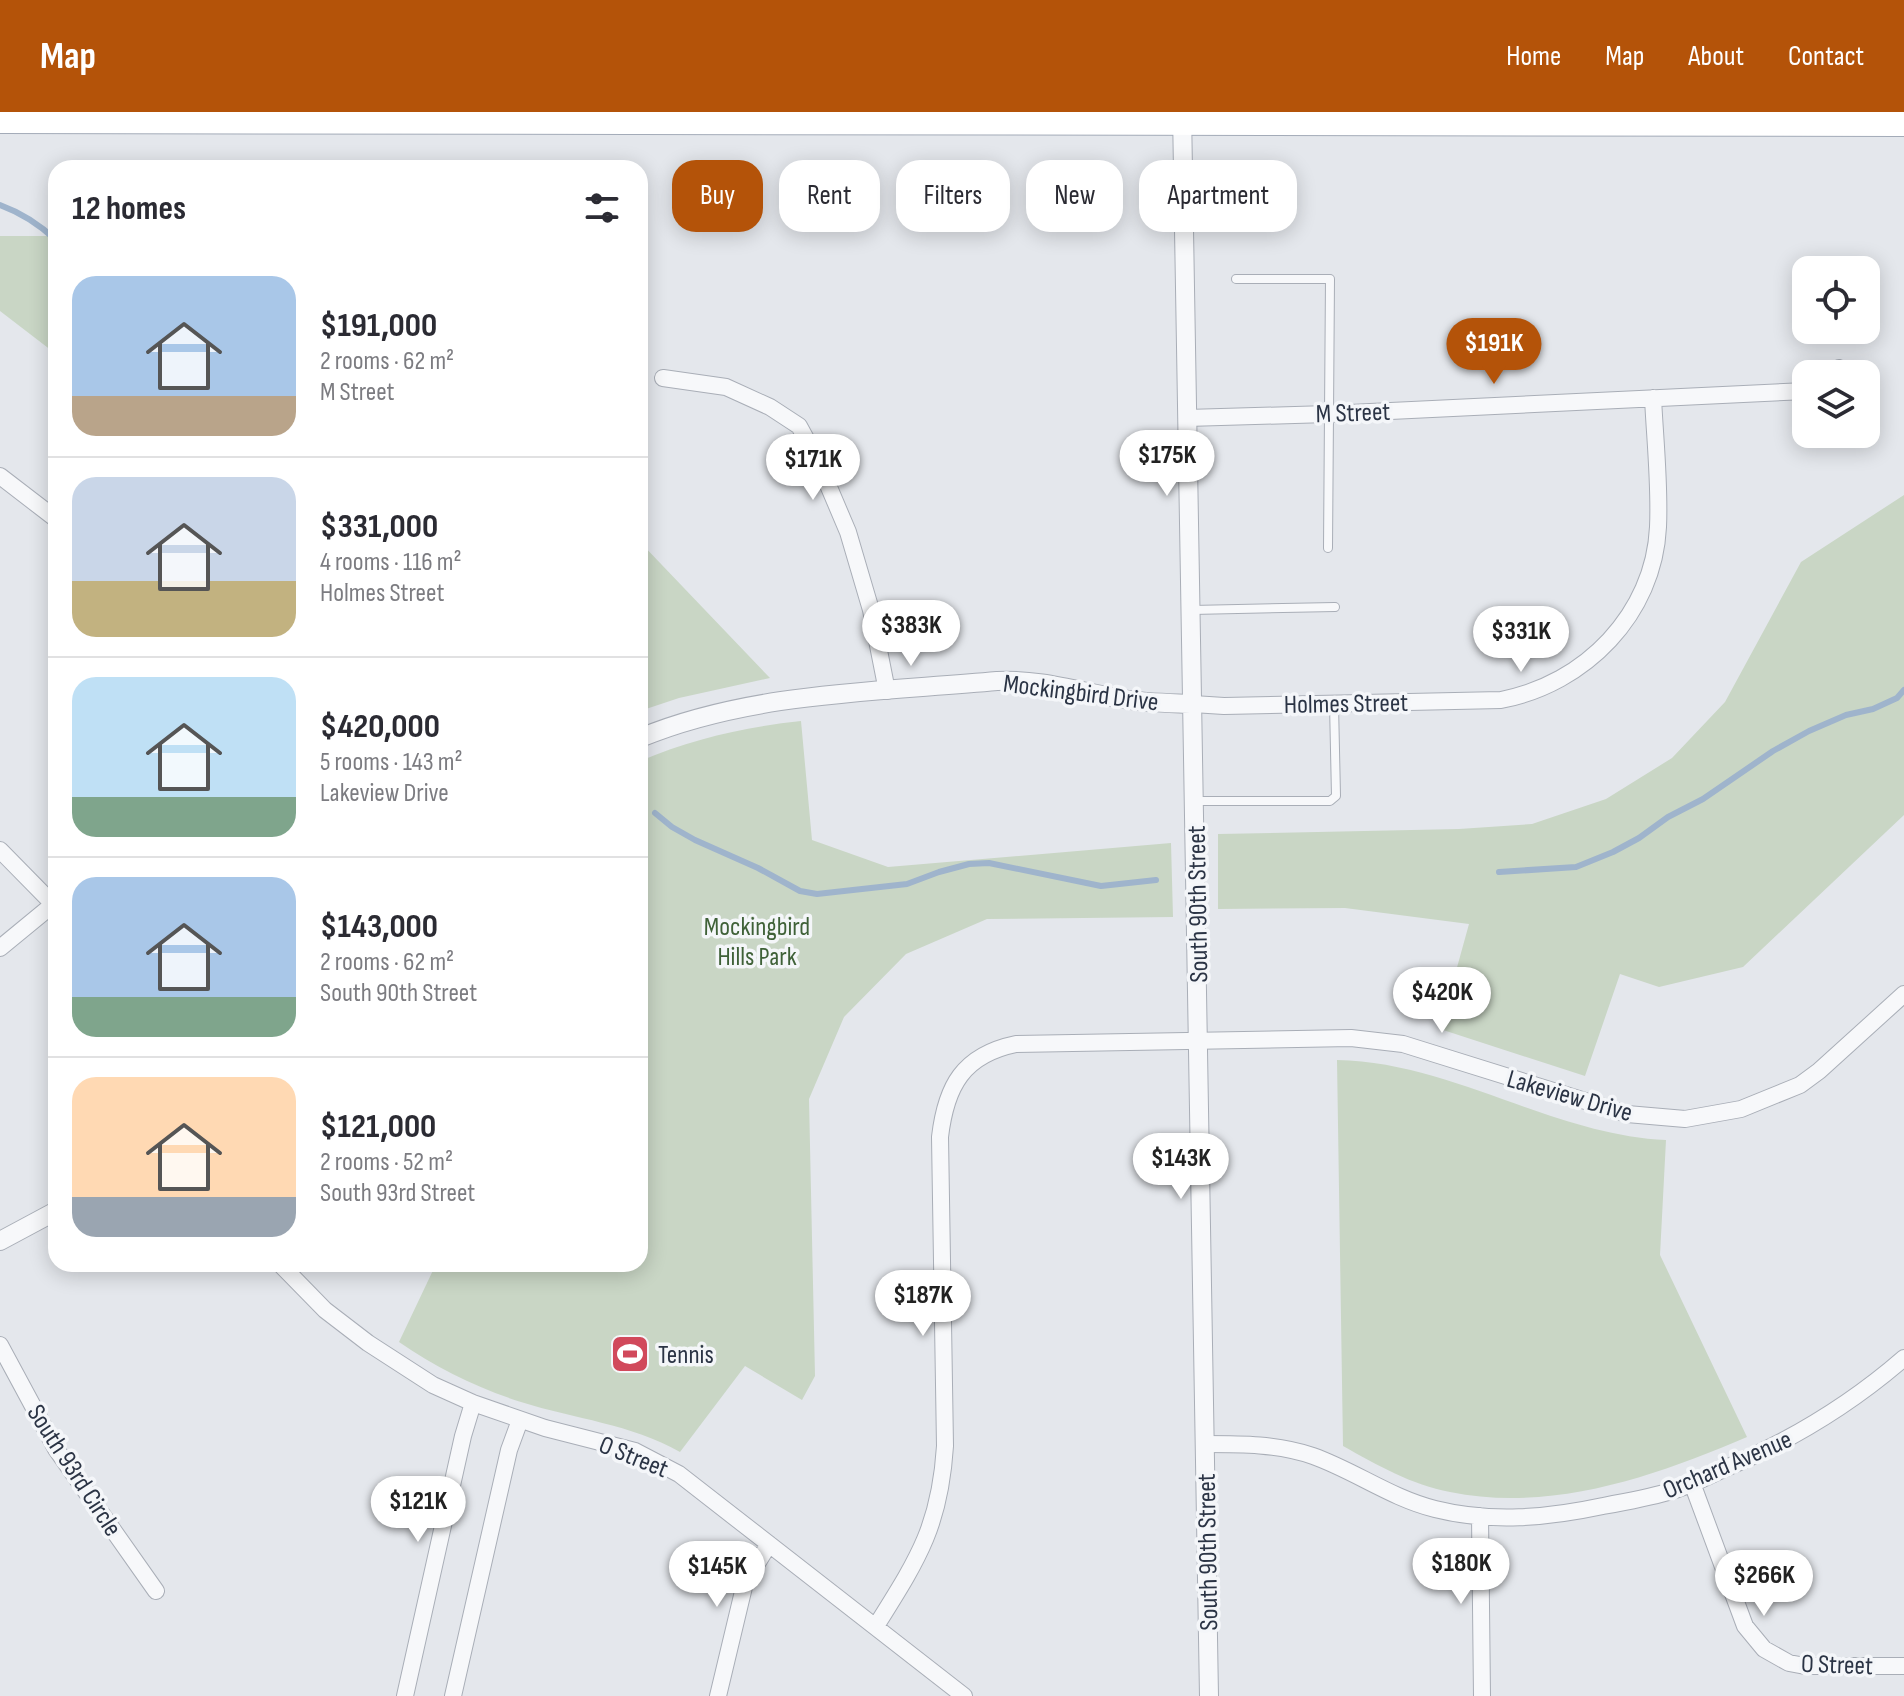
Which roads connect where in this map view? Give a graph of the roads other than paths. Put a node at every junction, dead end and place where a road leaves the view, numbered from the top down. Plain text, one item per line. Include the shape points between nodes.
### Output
1 (1182, 117) edge
2 (0, 121) edge
3 (1904, 124) edge
4 (1236, 279) dead end
5 (663, 378) dead end
6 (1792, 392) edge
7 (1653, 398) junction
8 (1328, 414) junction
9 (1187, 418) junction
10 (0, 476) edge
11 (48, 513) edge
12 (1328, 548) dead end
13 (1335, 607) dead end
14 (1191, 610) junction
15 (887, 691) junction
16 (1193, 704) junction
17 (1334, 704) junction
18 (648, 735) edge
19 (1195, 801) junction
20 (0, 850) edge
21 (48, 897) edge
22 (48, 910) edge
23 (0, 948) edge
24 (1904, 994) edge
25 (1199, 1040) junction
26 (48, 1215) edge
27 (0, 1241) edge
28 (288, 1272) edge
29 (0, 1345) edge
30 (1901, 1366) edge
31 (473, 1403) junction
32 (520, 1420) junction
33 (1205, 1444) junction
34 (1692, 1483) junction
35 (1480, 1516) junction
36 (769, 1544) junction
37 (156, 1591) dead end
38 (876, 1626) junction
39 (1904, 1666) edge
40 (405, 1696) edge
41 (453, 1696) edge
42 (718, 1696) edge
43 (964, 1696) edge
44 (1209, 1696) edge
45 (1482, 1696) edge

1 - 2 main road
1 - 3 main road
1 - 9 street, South 90th Street
4 - 8 lane via 1330,279
5 - 15 street via 726,387 799,426 848,532
6 - 7 street, M Street
7 - 8 street, M Street
7 - 17 street, Holmes Street via 1656,550 1639,600 1608,643 1574,671 1513,697
8 - 9 street, M Street
8 - 12 lane
9 - 14 street, South 90th Street
10 - 11 street
13 - 14 lane
14 - 16 street, South 90th Street
15 - 16 street, Mockingbird Drive via 1022,680 1122,699
15 - 18 street, Mockingbird Drive via 732,709
16 - 17 street, Holmes Street
16 - 19 street, South 90th Street
17 - 19 lane via 1336,796 1330,801
19 - 25 street, South 90th Street
20 - 21 street
22 - 23 street
24 - 25 street, Lakeview Drive via 1800,1085 1741,1109 1685,1119 1627,1114 1384,1040
25 - 33 street, South 90th Street
25 - 38 street, Lakeview Drive via 1016,1044 983,1055 967,1067 948,1096 940,1137 943,1481 928,1537
26 - 27 street
28 - 31 street, O Street via 368,1343 433,1385
29 - 37 street, South 93rd Circle via 56,1449
30 - 34 street, Orchard Avenue via 1801,1432
31 - 32 street, O Street
31 - 40 street
32 - 36 street, O Street via 650,1457
32 - 41 street
33 - 35 street, Orchard Avenue via 1295,1451 1416,1503
33 - 44 street, South 90th Street
34 - 35 street, Orchard Avenue via 1548,1516
34 - 39 street, O Street via 1745,1626 1764,1649 1805,1666
35 - 45 street
36 - 38 street, O Street
36 - 42 street via 745,1583
38 - 43 street, O Street

